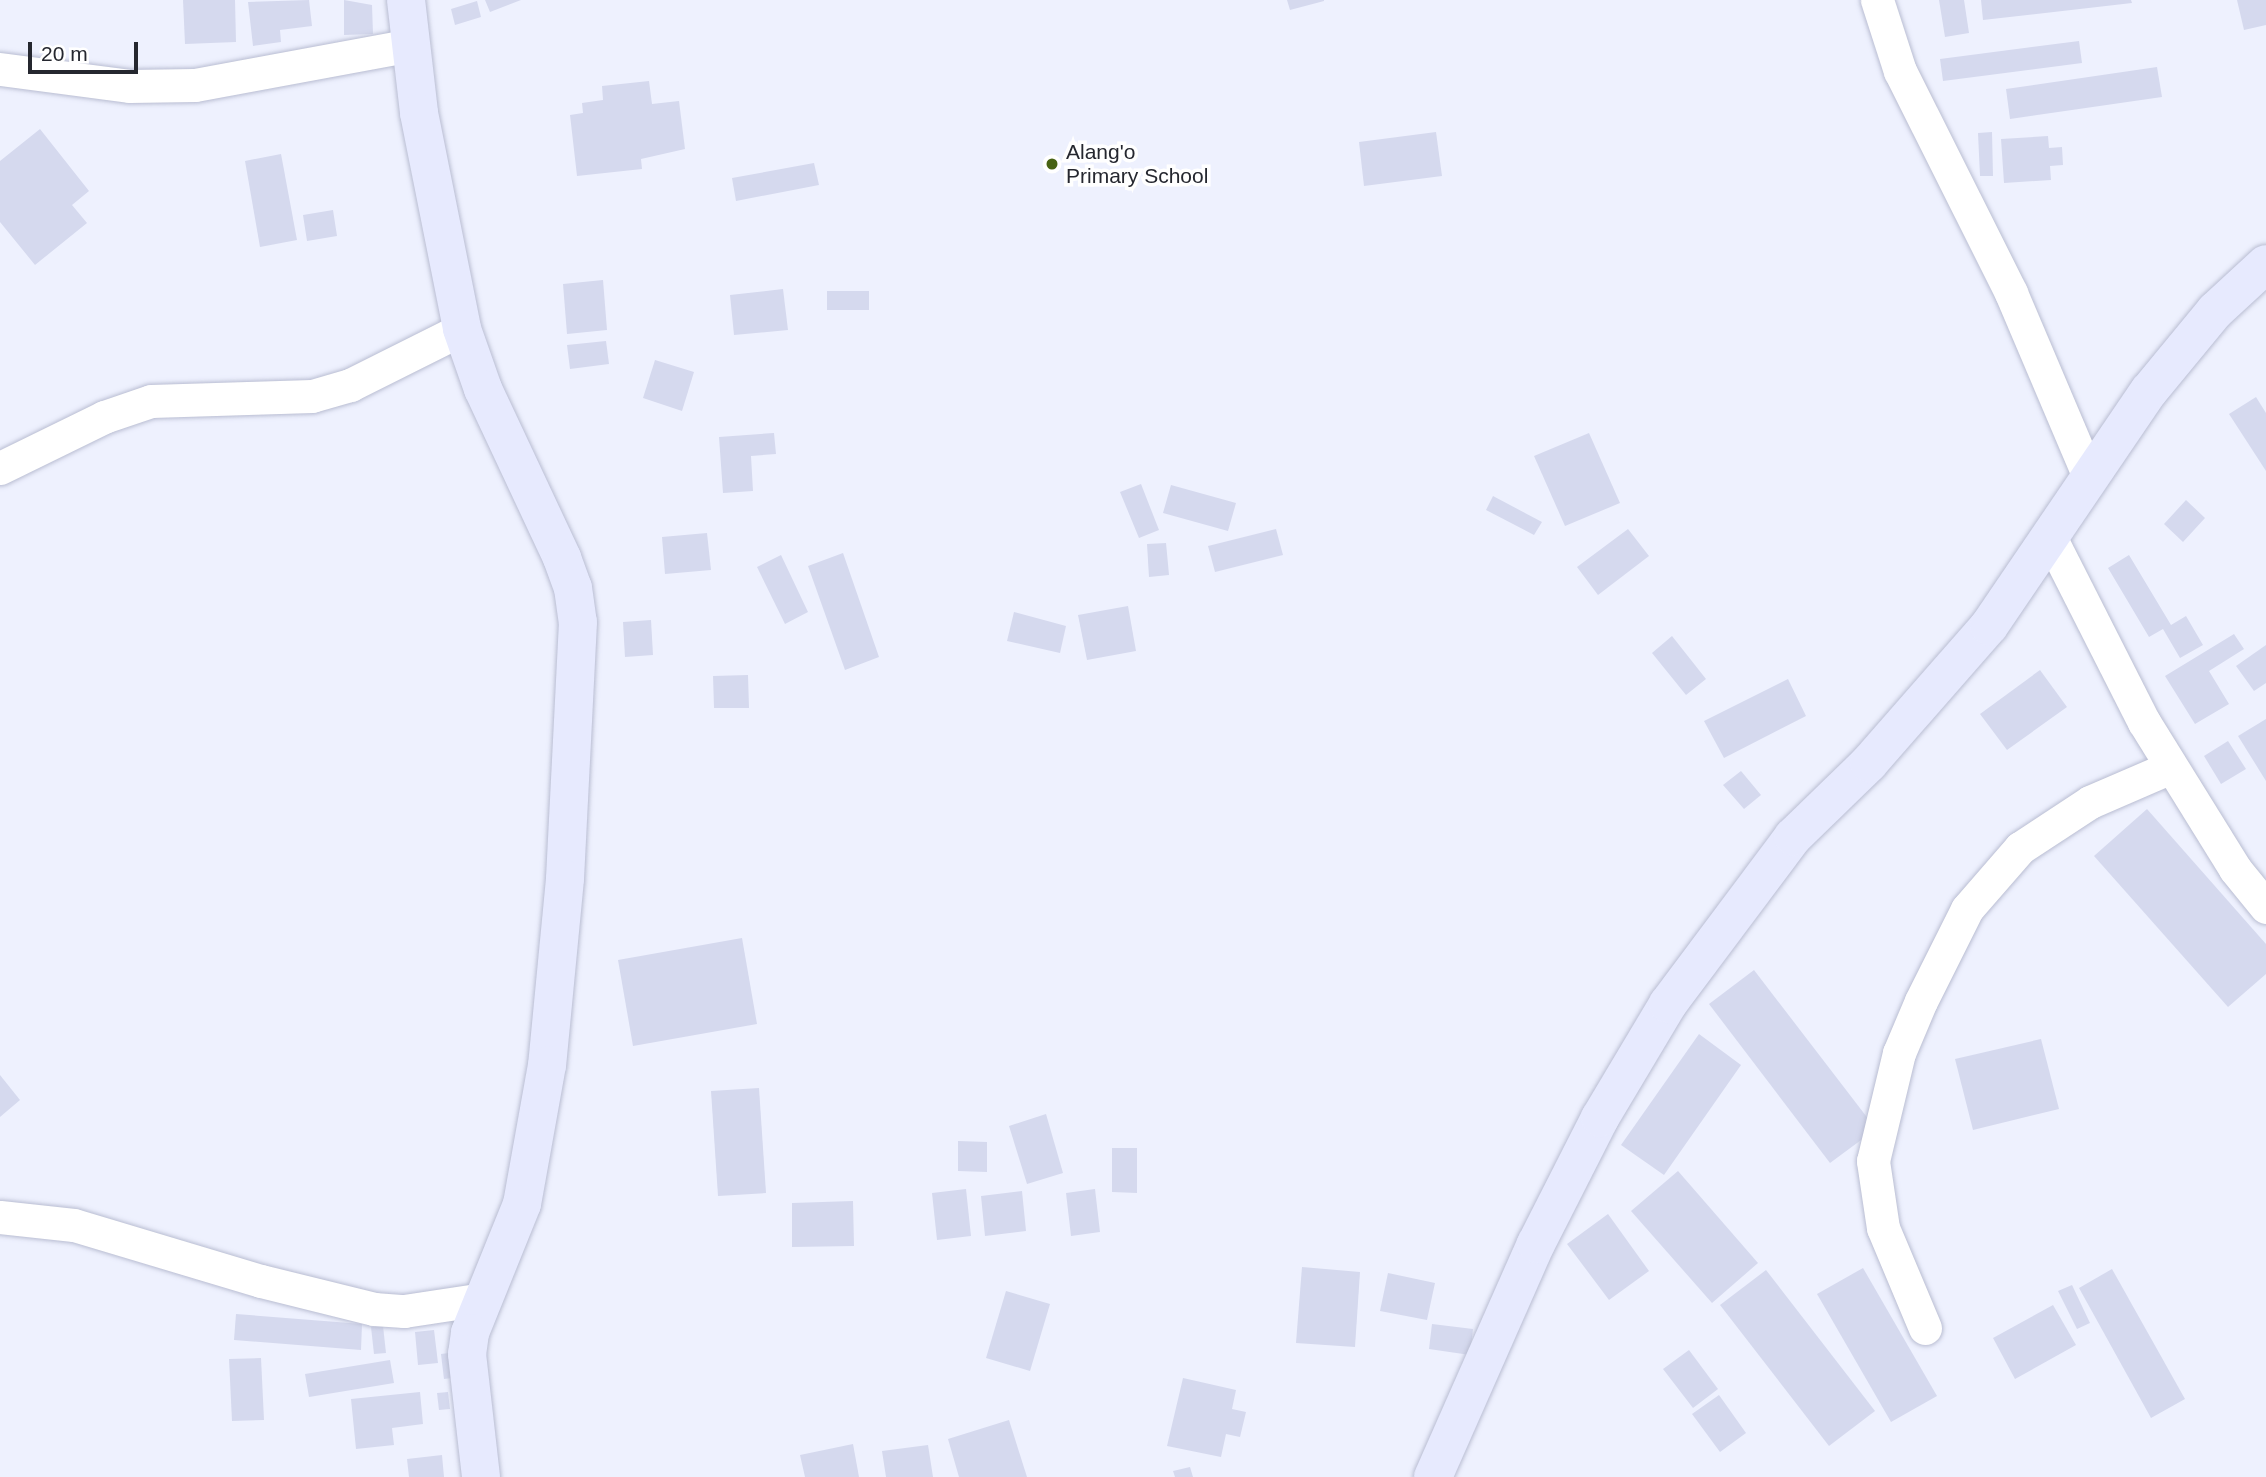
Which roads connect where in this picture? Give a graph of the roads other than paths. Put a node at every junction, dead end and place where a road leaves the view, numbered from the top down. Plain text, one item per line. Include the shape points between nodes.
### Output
1 (406, 0) edge
2 (1877, 0) edge
3 (411, 45) junction
4 (0, 69) edge
5 (2266, 264) edge
6 (462, 329) junction
7 (0, 468) edge
8 (2089, 477) junction
9 (2051, 539) junction
10 (2171, 766) junction
11 (2266, 907) edge
12 (0, 1217) edge
13 (483, 1299) junction
14 (1925, 1328) dead end
15 (481, 1477) edge
16 (1433, 1477) edge

1 - 3 street
2 - 8 street via 1900,71 2011,293
3 - 4 street via 195,85 129,86
3 - 6 street via 419,113
5 - 8 street via 2215,311
6 - 7 street via 350,385 312,396 151,401 104,417
6 - 13 street via 483,389 562,558 578,622 565,879 547,1066 522,1204
8 - 9 street
9 - 10 street
9 - 16 street via 1989,626 1869,762 1793,837 1668,1004 1600,1118 1536,1244
10 - 11 street via 2235,869
10 - 14 street via 2090,802 2020,848 1967,909 1921,1001 1899,1053 1873,1161 1883,1228
12 - 13 street via 74,1225 374,1310 404,1311
13 - 15 street via 467,1354

